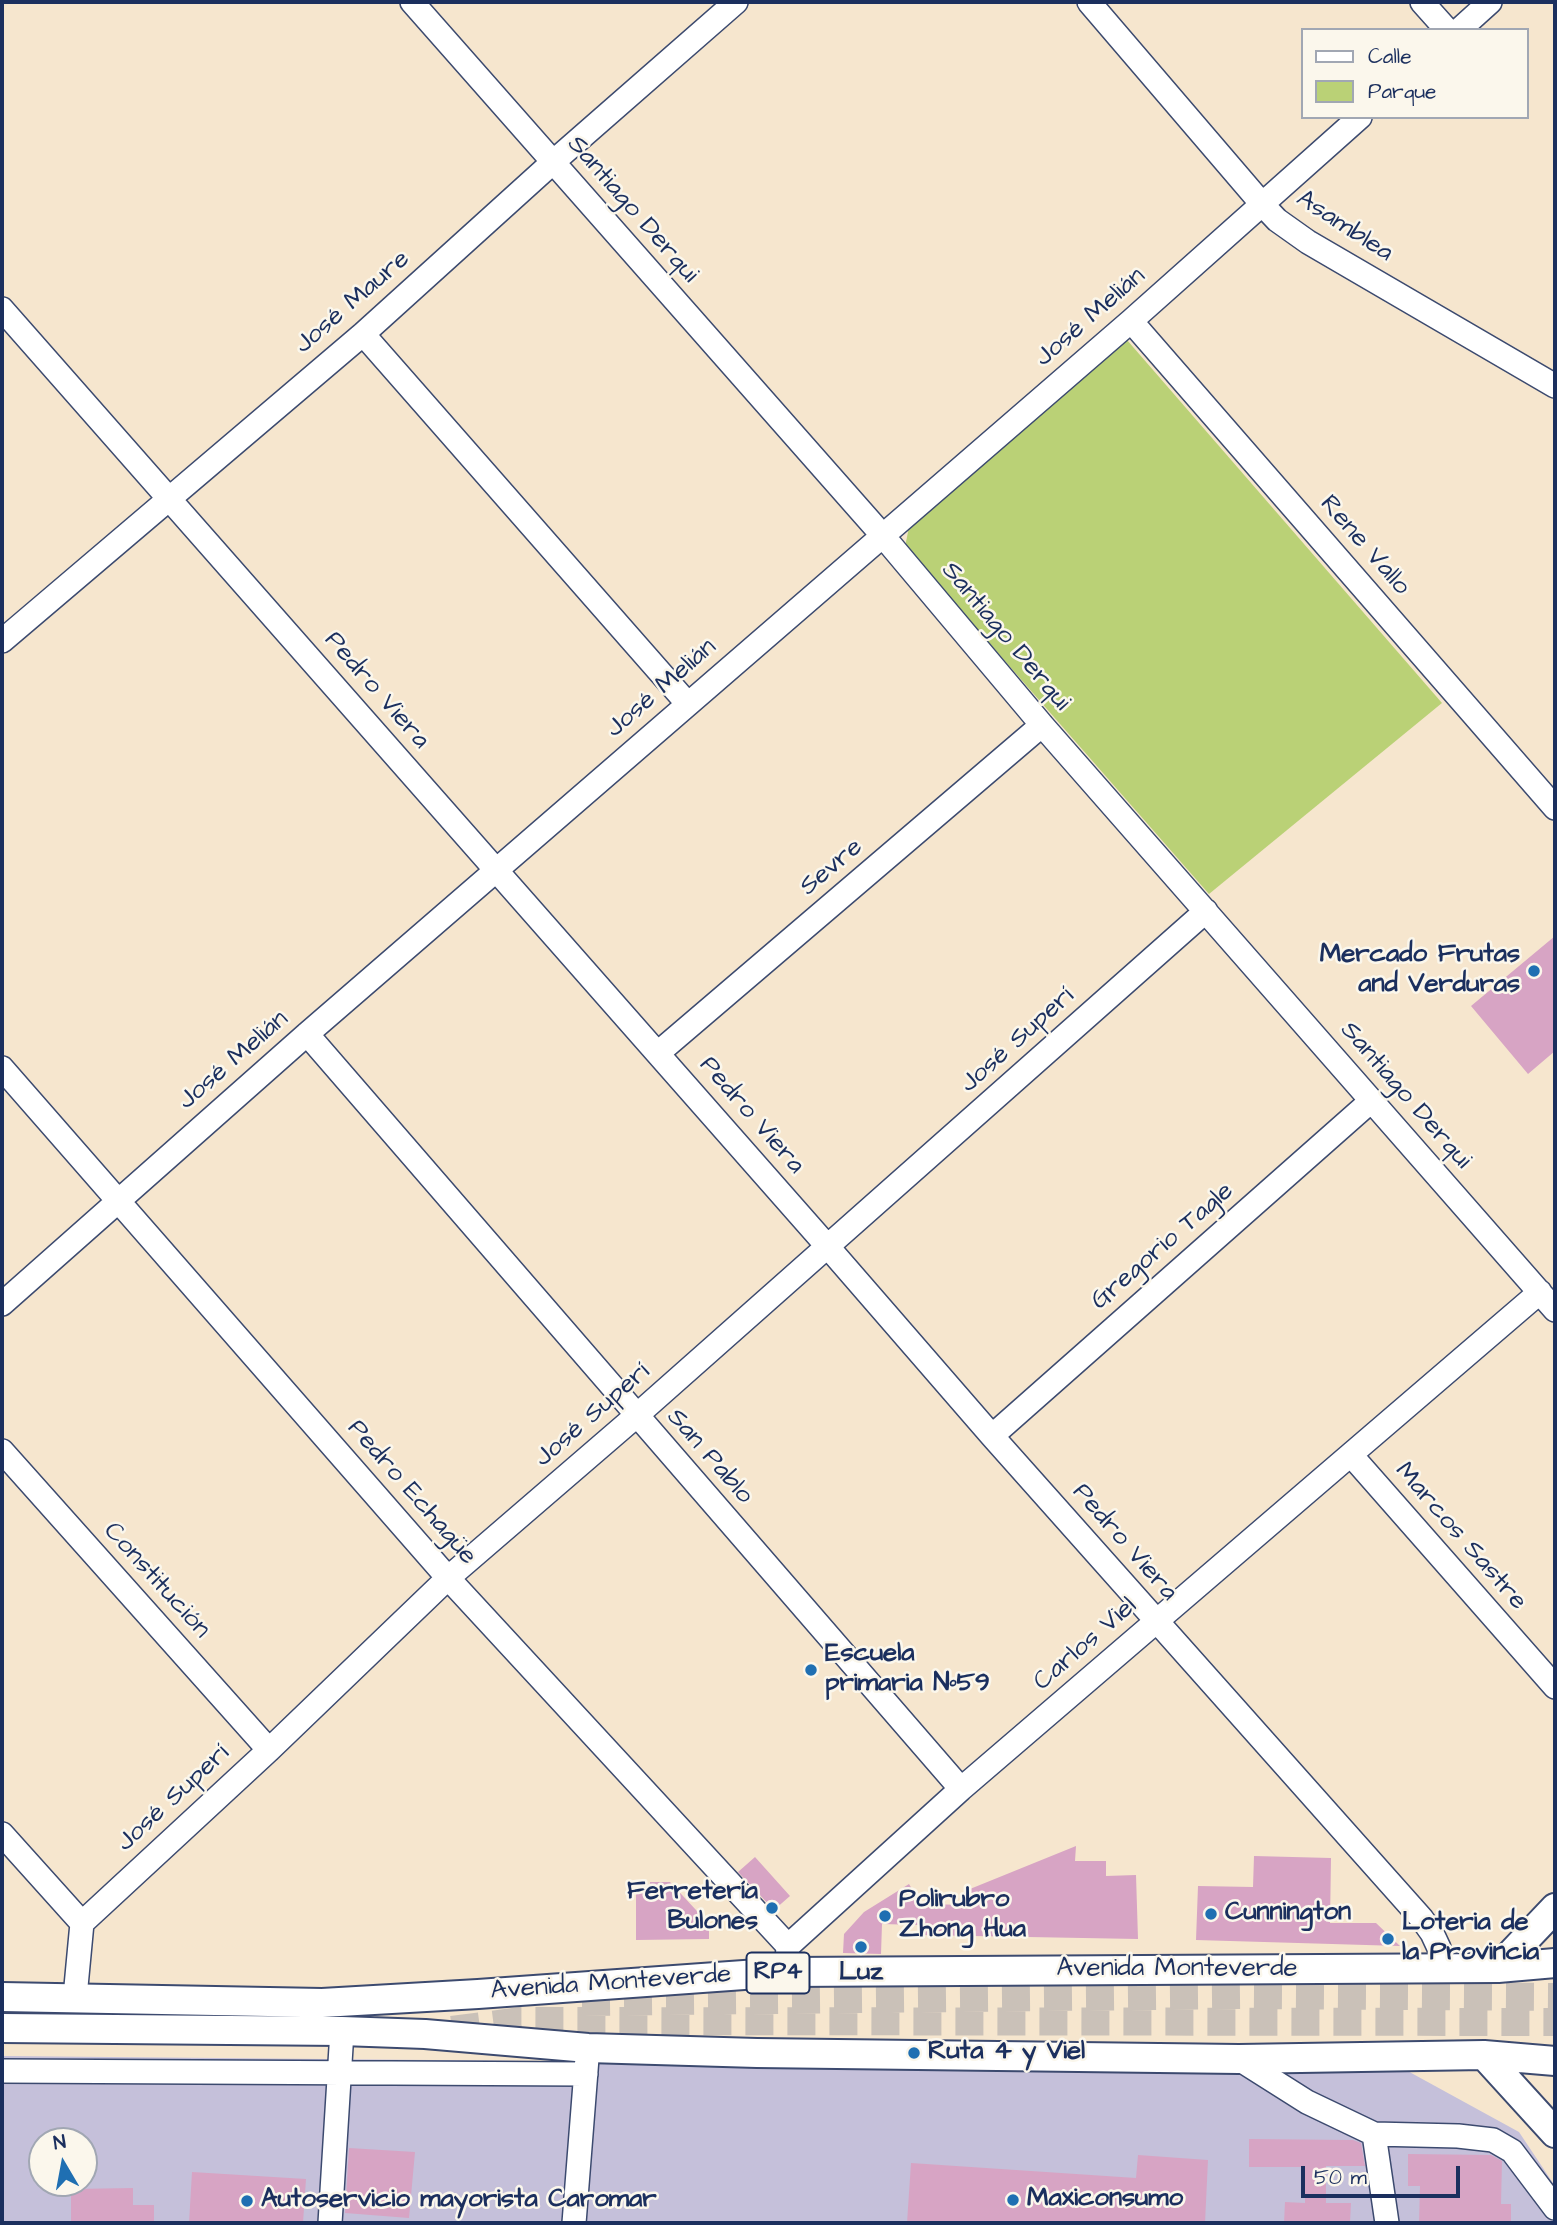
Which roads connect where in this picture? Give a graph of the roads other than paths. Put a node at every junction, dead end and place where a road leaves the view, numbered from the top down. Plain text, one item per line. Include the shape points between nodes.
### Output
1 (412, 2) edge
2 (736, 2) edge
3 (1089, 2) edge
4 (1422, 2) edge
5 (1490, 2) edge
6 (1445, 28) edge
7 (1461, 28) edge
8 (1358, 119) edge
9 (552, 163) junction
10 (1262, 204) junction
11 (2, 309) edge
12 (1131, 321) junction
13 (363, 334) junction
14 (1555, 386) edge
15 (169, 498) junction
16 (883, 536) junction
17 (2, 641) edge
18 (687, 704) junction
19 (1042, 725) junction
20 (1555, 808) edge
21 (496, 870) junction
22 (1206, 911) junction
23 (307, 1034) junction
24 (658, 1054) junction
25 (2, 1068) edge
26 (1371, 1101) junction
27 (118, 1201) junction
28 (828, 1247) junction
29 (1539, 1292) junction
30 (2, 1304) edge
31 (1555, 1310) edge
32 (636, 1416) junction
33 (992, 1436) junction
34 (2, 1451) edge
35 (1351, 1455) junction
36 (447, 1578) junction
37 (1156, 1622) junction
38 (1555, 1687) edge
39 (269, 1750) junction
40 (961, 1789) junction
41 (2, 1834) edge
42 (1555, 1908) edge
43 (82, 1923) junction
44 (787, 1959) junction
45 (1555, 1963) edge
46 (1444, 1968) junction
47 (1498, 1968) junction
48 (2, 1997) edge
49 (75, 1997) junction
50 (2, 2028) edge
51 (342, 2031) junction
52 (1484, 2055) junction
53 (1239, 2059) junction
54 (587, 2061) junction
55 (1555, 2061) edge
56 (2, 2071) edge
57 (340, 2074) junction
58 (1555, 2133) edge
59 (1374, 2134) junction
60 (1555, 2208) edge
61 (330, 2223) edge
62 (574, 2223) edge
63 (1387, 2223) edge

1 - 9 street, Santiago Derqui
2 - 9 street, José Maure
3 - 10 street, Asamblea
4 - 6 street
5 - 7 street
8 - 10 street, José Melián
9 - 13 street, José Maure
9 - 16 street, Santiago Derqui
10 - 12 street, José Melián
10 - 14 street, Asamblea via 1308,242
11 - 15 street, Pedro Viera
12 - 16 street, José Melián
12 - 20 street, Rene Vallo
13 - 15 street, José Maure
13 - 18 street
15 - 17 street, José Maure
15 - 21 street, Pedro Viera
16 - 18 street, José Melián
16 - 19 street, Santiago Derqui
18 - 21 street, José Melián
19 - 22 street, Santiago Derqui
19 - 24 street, Sevre
21 - 23 street, José Melián
21 - 24 street, Pedro Viera
22 - 26 street, Santiago Derqui
22 - 28 street, José Superí
23 - 27 street, José Melián
23 - 32 street, San Pablo
24 - 28 street, Pedro Viera
25 - 27 street, Pedro Echagüe
26 - 29 street, Santiago Derqui
26 - 33 street, Gregorio Tagle
27 - 30 street, José Melián
27 - 36 street, Pedro Echagüe
28 - 32 street, José Superí
28 - 33 street, Pedro Viera
29 - 31 street, Santiago Derqui
29 - 35 street, Carlos Viel
32 - 36 street, José Superí
32 - 40 street, San Pablo
33 - 37 street, Pedro Viera
34 - 39 street, Constitución
35 - 37 street, Carlos Viel
35 - 38 street, Marcos Sastre
36 - 39 street, José Superí
36 - 44 street, Pedro Echagüe
37 - 40 street, Carlos Viel
37 - 46 street, Pedro Viera via 1422,1919 1436,1941
39 - 43 street, José Superí
40 - 44 street, Carlos Viel
41 - 43 street
42 - 47 main road
43 - 49 street
44 - 46 main road, Avenida Monteverde / RP4
44 - 49 main road, Avenida Monteverde / RP4 via 478,1994 322,2003
45 - 47 main road, Avenida Monteverde / RP4
46 - 47 main road, Avenida Monteverde / RP4
48 - 49 main road, Avenida Monteverde / RP4
50 - 51 main road, Avenida Monteverde
51 - 54 main road, Avenida Monteverde via 425,2034
51 - 57 street
52 - 53 main road, Avenida Monteverde
52 - 55 main road, Avenida Monteverde
52 - 58 main road
53 - 54 main road, Avenida Monteverde via 785,2053
53 - 59 street via 1307,2102
54 - 57 street
54 - 62 street
56 - 57 street
57 - 61 street
59 - 60 street via 1493,2140 1512,2151
59 - 63 street

